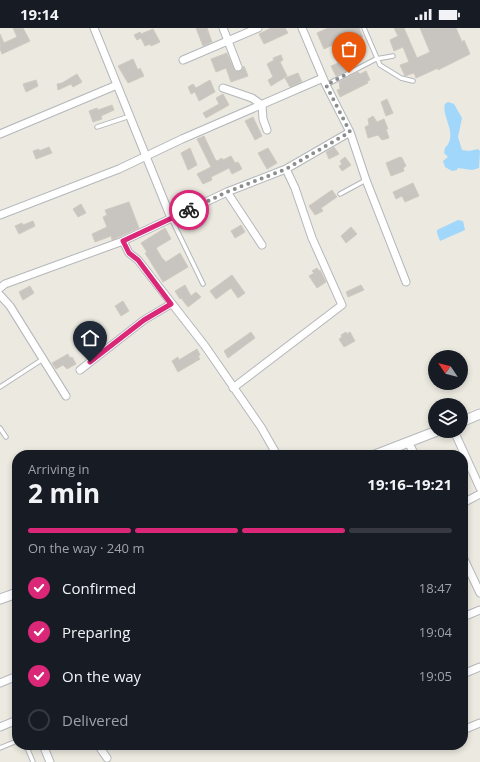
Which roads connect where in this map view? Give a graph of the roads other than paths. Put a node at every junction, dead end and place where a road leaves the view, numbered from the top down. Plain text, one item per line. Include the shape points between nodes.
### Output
1 (94, 28) edge
2 (224, 28) edge
3 (258, 28) edge
4 (302, 28) edge
5 (364, 28) edge
6 (228, 40) junction
7 (393, 56) dead end
8 (376, 59) junction
9 (183, 60) dead end
10 (238, 68) dead end
11 (325, 81) junction
12 (413, 81) dead end
13 (117, 85) junction
14 (223, 88) dead end
15 (262, 105) junction
16 (130, 116) junction
17 (97, 127) dead end
18 (267, 130) dead end
19 (350, 132) junction
20 (0, 134) edge
21 (146, 156) junction
22 (286, 169) junction
23 (366, 180) junction
24 (227, 192) junction
25 (340, 194) dead end
26 (0, 215) edge
27 (171, 218) junction
28 (123, 241) junction
29 (262, 245) dead end
30 (406, 282) dead end
31 (203, 284) dead end
32 (0, 288) edge
33 (0, 295) edge
34 (171, 304) junction
35 (43, 359) junction
36 (80, 370) dead end
37 (0, 387) edge
38 (233, 388) junction
39 (66, 396) dead end
40 (480, 414) edge
41 (468, 419) edge
42 (0, 428) edge
43 (428, 434) edge
44 (6, 437) dead end
45 (457, 438) edge
46 (408, 442) junction
47 (274, 450) edge
48 (388, 450) edge
49 (412, 450) edge
50 (463, 450) edge
51 (468, 462) edge
52 (480, 488) edge
53 (480, 494) edge
54 (468, 500) edge
55 (468, 568) edge
56 (480, 593) edge
57 (12, 595) edge
58 (0, 599) edge
59 (480, 610) edge
60 (468, 616) edge
61 (480, 666) edge
62 (468, 672) edge
63 (12, 678) edge
64 (0, 683) edge
65 (12, 722) edge
66 (480, 723) edge
67 (0, 727) edge
68 (468, 728) edge
69 (12, 742) edge
70 (0, 748) edge
71 (28, 750) edge
72 (45, 750) edge
73 (101, 750) edge
74 (107, 758) dead end
75 (33, 762) edge
76 (50, 762) edge

1 - 13 street
2 - 6 street
3 - 6 street
4 - 11 street
5 - 8 lane
6 - 9 street
6 - 10 street
7 - 8 lane
8 - 11 lane
8 - 12 lane via 380,65 401,78
11 - 15 street
11 - 19 street
13 - 16 street
13 - 20 street
14 - 15 street via 252,98
15 - 18 street
15 - 21 street
16 - 17 lane
16 - 21 street
19 - 22 street
19 - 23 street
21 - 26 street
21 - 27 street
22 - 24 street
22 - 38 street via 312,238 342,305
23 - 25 lane
23 - 30 street
24 - 27 street
24 - 29 street
27 - 28 street
27 - 31 lane
28 - 32 street
28 - 34 street via 129,253 138,260
33 - 35 street
34 - 36 street via 144,320
34 - 38 street via 205,346
35 - 37 lane
35 - 39 street
38 - 47 street
40 - 41 street
42 - 44 lane
43 - 46 street
45 - 50 street
46 - 48 street
46 - 49 street
51 - 52 street
53 - 54 street
55 - 56 street
57 - 58 street
59 - 60 street
61 - 62 street
63 - 64 street
65 - 67 street
66 - 68 street
69 - 70 lane
71 - 75 lane
72 - 76 street
73 - 74 street

